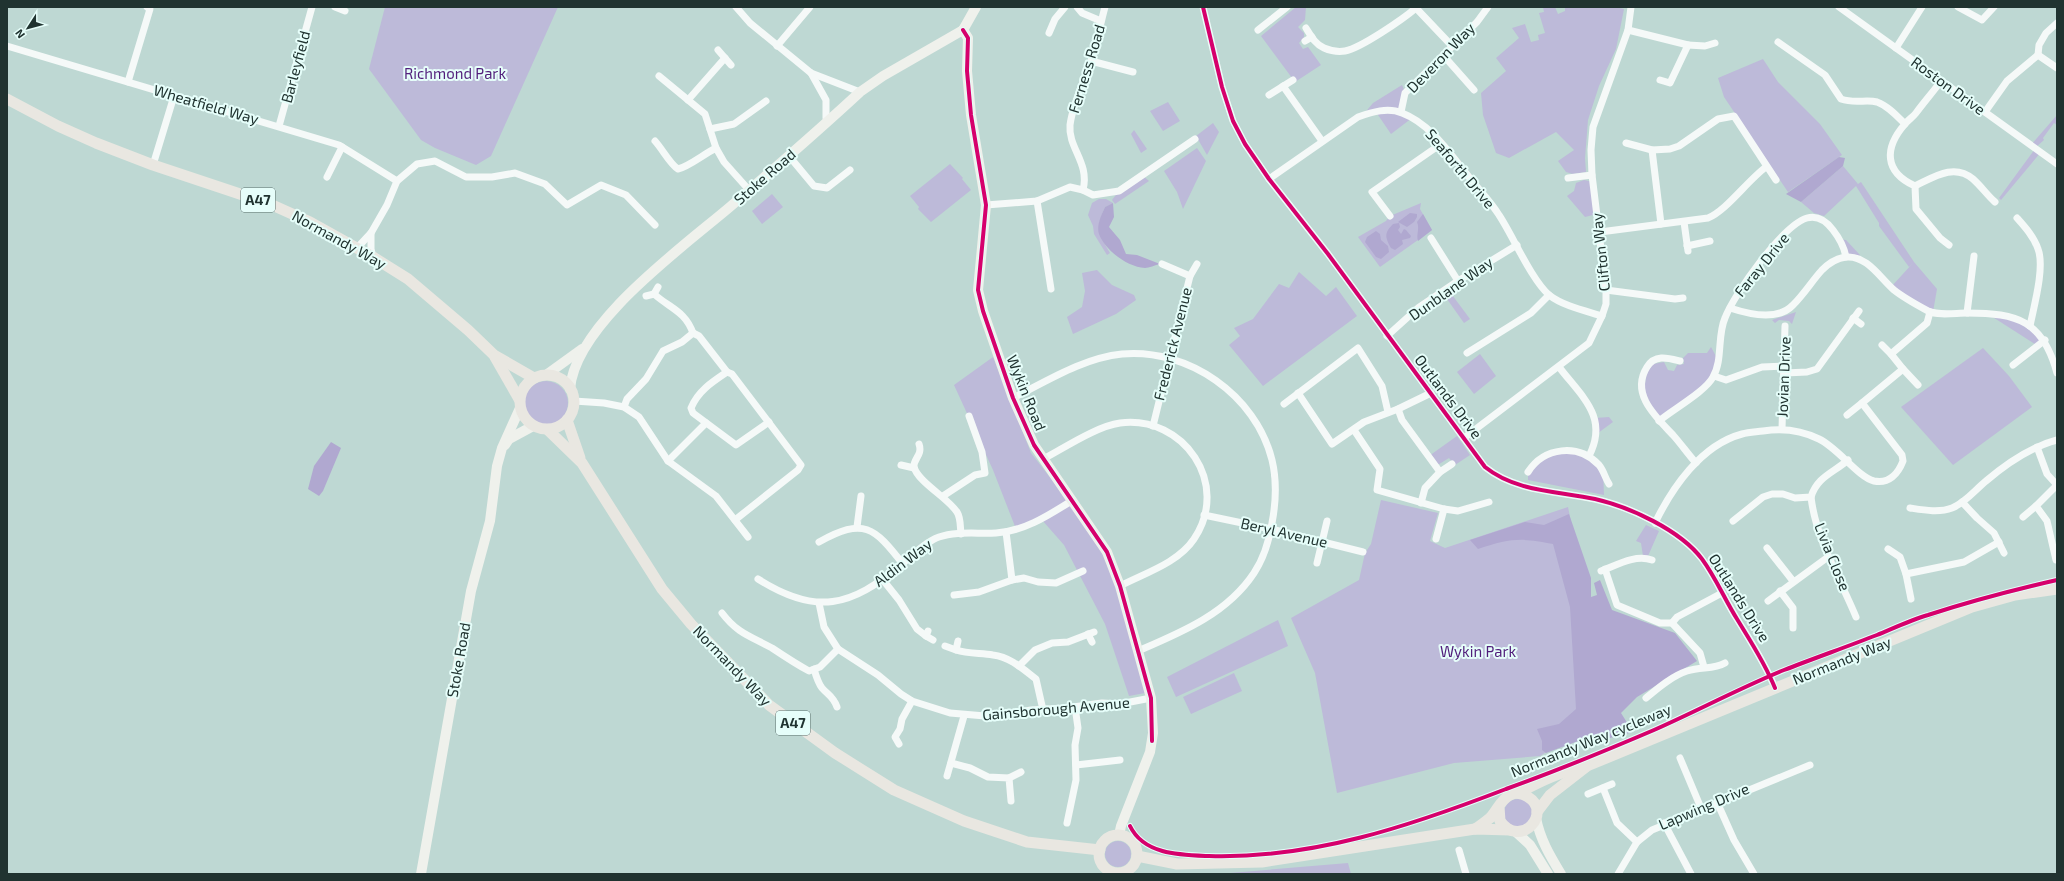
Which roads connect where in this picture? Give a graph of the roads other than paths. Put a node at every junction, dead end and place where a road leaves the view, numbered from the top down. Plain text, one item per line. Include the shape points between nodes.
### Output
1 (147, 7) edge
2 (312, 7) edge
3 (335, 7) edge
4 (736, 7) edge
5 (810, 7) edge
6 (976, 7) edge
7 (1065, 7) edge
8 (1076, 7) edge
9 (1105, 7) edge
10 (1203, 7) edge
11 (1288, 7) edge
12 (1488, 7) edge
13 (1631, 7) edge
14 (1839, 7) edge
15 (1922, 7) edge
16 (1958, 7) edge
17 (1994, 7) edge
18 (1416, 8) edge
19 (345, 11) dead end
20 (1101, 21) junction
21 (2057, 23) edge
22 (1306, 28) dead end
23 (963, 30) junction
24 (1258, 30) dead end
25 (1628, 30) junction
26 (1050, 33) dead end
27 (1312, 37) junction
28 (1305, 42) dead end
29 (1778, 42) dead end
30 (1715, 44) dead end
31 (1688, 45) junction
32 (7, 46) edge
33 (777, 46) junction
34 (1452, 46) junction
35 (1896, 48) junction
36 (718, 50) dead end
37 (1443, 55) junction
38 (2038, 55) junction
39 (725, 58) junction
40 (1091, 61) junction
41 (731, 65) dead end
42 (2057, 68) edge
43 (1133, 72) dead end
44 (811, 73) junction
45 (659, 76) dead end
46 (1293, 80) dead end
47 (1660, 80) dead end
48 (1941, 81) junction
49 (128, 82) junction
50 (1283, 86) junction
51 (1474, 90) dead end
52 (860, 92) junction
53 (1269, 95) dead end
54 (174, 96) junction
55 (7, 99) edge
56 (688, 100) junction
57 (766, 101) dead end
58 (1401, 112) junction
59 (1985, 112) junction
60 (828, 122) junction
61 (1905, 124) junction
62 (279, 126) junction
63 (710, 129) junction
64 (1196, 139) dead end
65 (655, 141) dead end
66 (1322, 141) junction
67 (1626, 143) dead end
68 (1441, 144) junction
69 (342, 147) junction
70 (716, 148) junction
71 (1652, 150) junction
72 (789, 156) junction
73 (2057, 164) edge
74 (153, 165) junction
75 (1766, 167) junction
76 (850, 170) dead end
77 (1592, 175) junction
78 (328, 176) dead end
79 (1568, 178) dead end
80 (1269, 180) junction
81 (1776, 180) dead end
82 (398, 181) junction
83 (1915, 186) junction
84 (749, 190) junction
85 (1083, 190) junction
86 (1037, 201) junction
87 (1995, 202) dead end
88 (986, 205) junction
89 (1390, 216) dead end
90 (2017, 218) dead end
91 (1684, 222) junction
92 (1661, 224) junction
93 (655, 225) dead end
94 (1600, 232) junction
95 (371, 233) junction
96 (1431, 238) dead end
97 (1710, 241) dead end
98 (1516, 245) junction
99 (1949, 245) dead end
100 (357, 248) junction
101 (1974, 256) dead end
102 (373, 257) junction
103 (1846, 257) junction
104 (1162, 264) dead end
105 (1197, 264) dead end
106 (1190, 276) junction
107 (1458, 281) junction
108 (658, 286) dead end
109 (1051, 289) dead end
110 (1606, 290) junction
111 (654, 294) junction
112 (1549, 295) junction
113 (646, 296) dead end
114 (1683, 298) dead end
115 (1730, 308) junction
116 (1859, 311) dead end
117 (1930, 312) junction
118 (1967, 313) junction
119 (1602, 316) junction
120 (1853, 318) junction
121 (1861, 324) dead end
122 (1785, 326) dead end
123 (2030, 326) junction
124 (693, 333) junction
125 (1387, 336) junction
126 (2045, 340) junction
127 (1882, 345) dead end
128 (585, 346) junction
129 (1467, 353) dead end
130 (1891, 354) junction
131 (494, 355) junction
132 (1170, 358) junction
133 (1680, 361) dead end
134 (2013, 365) dead end
135 (1559, 367) junction
136 (1785, 369) junction
137 (1903, 369) junction
138 (727, 372) junction
139 (2057, 373) edge
140 (546, 375) junction
141 (1714, 376) junction
142 (534, 378) junction
143 (1918, 385) dead end
144 (570, 389) junction
145 (1298, 393) junction
146 (1431, 393) junction
147 (1013, 398) junction
148 (574, 402) junction
149 (520, 403) junction
150 (1284, 404) dead end
151 (1862, 404) junction
152 (624, 407) junction
153 (1398, 409) junction
154 (1388, 412) junction
155 (1847, 415) dead end
156 (969, 416) dead end
157 (567, 420) junction
158 (1659, 421) junction
159 (769, 422) junction
160 (706, 423) junction
161 (533, 426) junction
162 (1153, 426) junction
163 (1782, 429) junction
164 (548, 430) junction
165 (1354, 430) junction
166 (1464, 438) junction
167 (2057, 440) edge
168 (919, 444) dead end
169 (2037, 447) junction
170 (502, 448) junction
171 (1589, 456) junction
172 (1043, 459) junction
173 (1848, 460) junction
174 (668, 461) junction
175 (582, 462) junction
176 (1696, 463) junction
177 (1452, 464) dead end
178 (901, 465) dead end
179 (914, 468) junction
180 (1440, 472) junction
181 (1528, 472) dead end
182 (1609, 484) dead end
183 (2057, 485) edge
184 (861, 496) dead end
185 (943, 496) junction
186 (1811, 497) junction
187 (1073, 500) junction
188 (1489, 502) dead end
189 (1962, 502) junction
190 (1421, 503) junction
191 (2036, 506) junction
192 (1910, 508) dead end
193 (1444, 510) junction
194 (1204, 515) junction
195 (2023, 517) dead end
196 (735, 520) junction
197 (1327, 521) dead end
198 (1733, 521) dead end
199 (1655, 523) junction
200 (857, 528) junction
201 (1271, 529) junction
202 (1006, 532) junction
203 (961, 534) junction
204 (748, 537) dead end
205 (1436, 539) dead end
206 (819, 542) dead end
207 (1321, 542) junction
208 (1999, 542) junction
209 (1767, 548) dead end
210 (1888, 549) dead end
211 (1363, 552) dead end
212 (2004, 553) dead end
213 (1828, 557) junction
214 (1652, 560) dead end
215 (2056, 560) edge
216 (1317, 563) dead end
217 (903, 564) junction
218 (1083, 571) dead end
219 (1906, 574) junction
220 (758, 579) dead end
221 (883, 580) junction
222 (1012, 580) junction
223 (1793, 581) junction
224 (1120, 586) junction
225 (2057, 589) edge
226 (1780, 591) junction
227 (1722, 592) junction
228 (954, 595) dead end
229 (1911, 599) dead end
230 (1768, 601) dead end
231 (819, 603) junction
232 (722, 613) dead end
233 (1856, 616) dead end
234 (1672, 623) junction
235 (1793, 628) dead end
236 (933, 640) dead end
237 (958, 641) dead end
238 (1092, 642) dead end
239 (945, 646) dead end
240 (838, 649) junction
241 (956, 650) junction
242 (1138, 652) junction
243 (1725, 663) dead end
244 (1019, 666) junction
245 (1704, 667) junction
246 (814, 669) junction
247 (1775, 688) junction
248 (1151, 698) junction
249 (1646, 698) dead end
250 (912, 700) junction
251 (837, 707) dead end
252 (1076, 707) junction
253 (1043, 710) junction
254 (964, 716) junction
255 (899, 744) dead end
256 (1680, 758) dead end
257 (1120, 760) dead end
258 (951, 763) junction
259 (1076, 764) junction
260 (1810, 765) dead end
261 (1587, 766) junction
262 (1021, 772) dead end
263 (947, 776) dead end
264 (1010, 778) junction
265 (1612, 784) dead end
266 (1603, 788) junction
267 (1518, 793) junction
268 (1588, 794) dead end
269 (1011, 801) dead end
270 (1717, 802) junction
271 (1499, 807) junction
272 (1701, 808) junction
273 (1536, 815) junction
274 (1067, 823) dead end
275 (1664, 823) junction
276 (1475, 829) junction
277 (1513, 831) junction
278 (1119, 835) junction
279 (1637, 842) junction
280 (1100, 850) junction
281 (1459, 850) dead end
282 (1137, 856) junction
283 (1123, 873) edge
284 (421, 874) edge
285 (1466, 874) edge
286 (1548, 874) edge
287 (1561, 874) edge
288 (1618, 874) edge
289 (1691, 874) edge
290 (1754, 874) edge

1 - 49 street via 150,9
2 - 62 street, Barleyfield
3 - 19 street
4 - 33 street
5 - 33 street
6 - 23 street
7 - 26 street via 1055,19
8 - 20 street via 1082,13
9 - 20 street, Ferness Road
10 - 80 street, Outlands Drive via 1216,66 1234,121 1245,144
11 - 24 street
12 - 34 street, Deveron Way via 1477,22
13 - 25 street, Clifton Way
14 - 35 street, Roston Drive
15 - 35 street
16 - 17 street via 1982,20
18 - 27 street via 1401,22 1350,50 1332,51 1323,48
18 - 34 street
20 - 40 street, Ferness Road
21 - 38 street via 2046,33 2039,45
22 - 27 street
23 - 52 street, Stoke Road
23 - 88 street, Wykin Road via 968,38 967,71 971,116
25 - 31 street
25 - 77 street, Clifton Way via 1593,127
27 - 28 street
29 - 61 street via 1825,75 1842,99 1856,103 1876,102 1888,108
30 - 31 street
31 - 47 street via 1670,83
32 - 49 street, Wheatfield Way
33 - 44 street
34 - 37 street, Deveron Way
35 - 48 street, Roston Drive
36 - 39 street
37 - 51 street
37 - 58 street, Deveron Way via 1405,93
38 - 42 street
38 - 59 street via 2007,81
39 - 41 street
39 - 56 street
40 - 43 street
40 - 85 street, Ferness Road via 1075,104 1070,127 1085,173
44 - 52 street
44 - 60 street via 826,100
45 - 56 street
46 - 50 street
48 - 59 street, Roston Drive
48 - 61 street
49 - 54 street, Wheatfield Way
50 - 53 street
50 - 66 street
52 - 60 street, Stoke Road
54 - 62 street, Wheatfield Way
54 - 74 street
55 - 74 main road, Normandy Way / A47 via 58,126
56 - 63 street via 704,114
57 - 63 street via 734,124
58 - 66 street, Seaforth Drive via 1381,111 1358,117
58 - 68 street, Seaforth Drive via 1422,123
59 - 73 street, Roston Drive
60 - 72 street, Stoke Road
61 - 83 street via 1890,151 1890,162 1894,171 1904,181
62 - 69 street, Wheatfield Way
63 - 70 street
64 - 85 street via 1118,191 1093,195
65 - 70 street via 678,170
66 - 80 street, Seaforth Drive
67 - 71 street
68 - 89 street via 1372,192
68 - 98 street, Seaforth Drive via 1499,215
69 - 78 street
69 - 82 street, Wheatfield Way
70 - 84 street via 724,162
71 - 75 street via 1678,146 1718,119 1734,116
71 - 92 street
72 - 76 street via 814,186 818,187 827,188
72 - 84 street, Stoke Road
74 - 100 main road, Normandy Way / A47 via 270,204
75 - 81 street
75 - 91 street via 1716,215
77 - 79 street
77 - 94 street, Clifton Way
80 - 125 street, Outlands Drive via 1328,254
82 - 93 street via 417,164 435,161 466,177 492,177 515,173 545,184 568,205 601,185 626,195
82 - 95 street
83 - 87 street via 1946,172 1963,173 1973,179
83 - 99 street via 1916,209
84 - 128 street, Stoke Road via 648,276 609,316
85 - 86 street via 1070,187
86 - 88 street
86 - 109 street
88 - 147 street, Wykin Road via 978,290 998,359
90 - 123 street via 2028,230 2038,249 2040,266
91 - 92 street
91 - 97 street via 1687,249
92 - 94 street
94 - 110 street, Clifton Way
95 - 100 street
95 - 102 street
96 - 107 street
98 - 107 street, Dunblane Way
98 - 112 street, Seaforth Drive
100 - 102 main road, Normandy Way / A47
101 - 118 street
102 - 131 main road, Normandy Way / A47 via 429,296
103 - 115 street via 1826,267 1787,310 1759,315
103 - 115 street, Faray Drive via 1843,245 1828,223 1808,218 1786,232 1767,254
103 - 117 street via 1866,262 1895,291
104 - 106 street
105 - 106 street, Frederick Avenue
106 - 132 street, Frederick Avenue
107 - 125 street, Dunblane Way via 1418,308
108 - 111 street
110 - 114 street via 1675,300
110 - 119 street, Clifton Way via 1606,304
111 - 113 street
111 - 124 street via 682,313
112 - 119 street
112 - 129 street via 1531,313
115 - 141 street, Faray Drive via 1723,325
116 - 120 street
117 - 118 street
117 - 130 street via 1927,323
118 - 123 street via 2001,314 2016,318
119 - 135 street, Clifton Way via 1589,343
120 - 121 street
120 - 136 street via 1817,369 1807,372
122 - 136 street, Jovian Drive
123 - 126 street
124 - 138 street via 699,336
124 - 152 street via 682,342 663,351 646,379 627,399
125 - 146 street, Outlands Drive
126 - 134 street
126 - 139 street
127 - 130 street
128 - 140 street, Stoke Road
128 - 144 street, Stoke Road via 574,365
130 - 137 street
131 - 142 main road, Normandy Way / A47
131 - 149 main road, Normandy Way / A47
132 - 147 street via 1121,354 1083,364
132 - 162 street, Frederick Avenue
132 - 201 street via 1185,363 1222,384 1245,407 1260,431 1275,473 1276,498
133 - 158 street via 1660,357 1648,365 1642,377 1643,396
135 - 166 street, Clifton Way
135 - 171 street via 1593,412 1598,435
136 - 141 street via 1762,367 1726,380
136 - 163 street, Jovian Drive
137 - 143 street
137 - 151 street
138 - 159 street via 732,374
138 - 160 street via 704,388 691,408 693,413
140 - 142 main road
140 - 144 main road via 557,377
141 - 158 street
142 - 149 main road via 524,387
144 - 148 main road
145 - 150 street
145 - 154 street via 1358,348 1382,386
145 - 165 street via 1332,444
146 - 153 street
146 - 166 street, Outlands Drive
147 - 172 street, Wykin Road via 1034,446
148 - 152 street
148 - 157 main road
149 - 161 main road via 527,421
149 - 170 street, Stoke Road
151 - 155 street
151 - 173 street via 1902,455 1903,461 1894,476 1885,482 1865,477
152 - 174 street via 643,421
153 - 154 street
153 - 180 street via 1402,420
154 - 165 street via 1364,422
156 - 185 street via 982,452 985,473 975,475
157 - 164 main road via 559,427
157 - 175 main road, Normandy Way / A47
158 - 176 street
159 - 160 street via 738,444 734,444
159 - 196 street via 801,466
160 - 174 street
161 - 164 main road
161 - 170 street via 509,440
162 - 172 street via 1119,423 1093,433
162 - 194 street via 1177,438 1198,460 1206,484 1207,501
163 - 173 street via 1818,439
163 - 176 street via 1741,434 1719,445
164 - 175 main road, Normandy Way / A47
165 - 190 street via 1380,469 1377,490
166 - 199 street, Outlands Drive via 1485,467 1514,484 1596,499
167 - 169 street
168 - 179 street via 921,452 914,463
169 - 183 street via 2047,474
169 - 189 street via 2016,458
170 - 284 street, Stoke Road via 494,481 487,535 471,591
171 - 181 street via 1576,452 1548,453
171 - 182 street via 1603,470
172 - 187 street, Wykin Road
173 - 186 street via 1821,479
174 - 196 street via 710,491
175 - 280 main road, Normandy Way / A47 via 662,588 691,624 769,705 835,753 894,790 964,822 1026,842
176 - 199 street via 1679,482
177 - 180 street
178 - 179 street
179 - 185 street via 923,480
180 - 190 street via 1425,488
183 - 191 street
184 - 200 street
185 - 203 street via 958,514
186 - 198 street via 1795,498 1772,494 1763,497
186 - 213 street, Livia Close
187 - 202 street, Aldin Way via 1042,519
187 - 224 street, Wykin Road via 1107,552
188 - 193 street via 1458,511
189 - 192 street via 1951,508 1934,511
189 - 208 street via 1994,533
190 - 193 street
191 - 195 street
191 - 215 street via 2047,521
193 - 205 street
194 - 201 street, Beryl Avenue
194 - 224 street via 1186,549 1166,563
196 - 204 street
197 - 207 street
199 - 227 street, Outlands Drive via 1684,540 1694,550
200 - 206 street via 839,531
200 - 217 street via 870,530 882,538
201 - 207 street, Beryl Avenue
201 - 242 street via 1261,561 1236,595 1203,620
202 - 203 street, Aldin Way
202 - 222 street
203 - 217 street, Aldin Way via 938,537
207 - 211 street, Beryl Avenue
207 - 216 street
208 - 212 street
208 - 219 street via 1964,562
209 - 223 street
210 - 219 street via 1900,557
213 - 223 street
213 - 233 street, Livia Close
214 - 234 street via 1640,558 1603,570 1617,605 1660,623
217 - 221 street, Aldin Way
218 - 222 street via 1056,583 1024,578
219 - 229 street
220 - 231 street, Aldin Way via 791,598
221 - 231 street, Aldin Way via 853,597
221 - 236 street via 917,629 927,633
222 - 228 street via 979,592
223 - 226 street
224 - 242 street, Wykin Road
225 - 247 main road, Normandy Way via 2015,595 1972,607
226 - 230 street
226 - 235 street via 1793,608
227 - 234 street via 1677,617
227 - 247 street, Outlands Drive via 1755,646
231 - 240 street, Gainsborough Avenue via 824,627
232 - 246 street via 732,626 745,636 759,641 809,672
234 - 245 street via 1700,653
237 - 241 street
238 - 244 street via 1091,633 1068,642 1052,643 1035,650
239 - 241 street
240 - 246 street
240 - 250 street, Gainsborough Avenue
241 - 244 street via 968,654 993,655 1008,659
242 - 248 street, Wykin Road
243 - 245 street via 1716,668
244 - 253 street via 1036,679
245 - 249 street via 1686,671
246 - 251 street via 817,680 833,697
247 - 261 main road, Normandy Way
248 - 252 street, Gainsborough Avenue via 1120,704 1102,703
248 - 278 street, Wykin Road via 1151,746
250 - 254 street, Gainsborough Avenue
250 - 255 street via 902,719 900,730 892,737
252 - 253 street, Gainsborough Avenue
252 - 259 street
253 - 254 street, Gainsborough Avenue via 996,717
254 - 258 street
256 - 272 street
257 - 259 street
258 - 263 street
258 - 264 street via 970,768 988,777
259 - 274 street via 1076,780
260 - 270 street, Lapwing Drive
261 - 267 main road, Normandy Way via 1575,768
261 - 273 main road, Normandy Way via 1550,794
262 - 264 street
264 - 269 street
265 - 266 street
266 - 268 street
266 - 279 street via 1617,823
267 - 271 main road via 1506,797
267 - 273 main road via 1531,799
270 - 272 street, Lapwing Drive
270 - 290 street via 1734,840
271 - 276 main road
271 - 277 main road via 1500,821
272 - 275 street, Lapwing Drive
273 - 277 main road via 1529,829
273 - 287 street via 1545,848
275 - 279 street, Lapwing Drive
275 - 289 street
276 - 277 main road
276 - 282 main road via 1262,862 1177,864
277 - 286 street via 1530,845
278 - 280 main road via 1107,839
278 - 282 main road via 1131,840 1137,850
279 - 288 street, Lapwing Drive
280 - 283 main road via 1100,861 1107,870
281 - 285 street
282 - 283 main road via 1133,866

